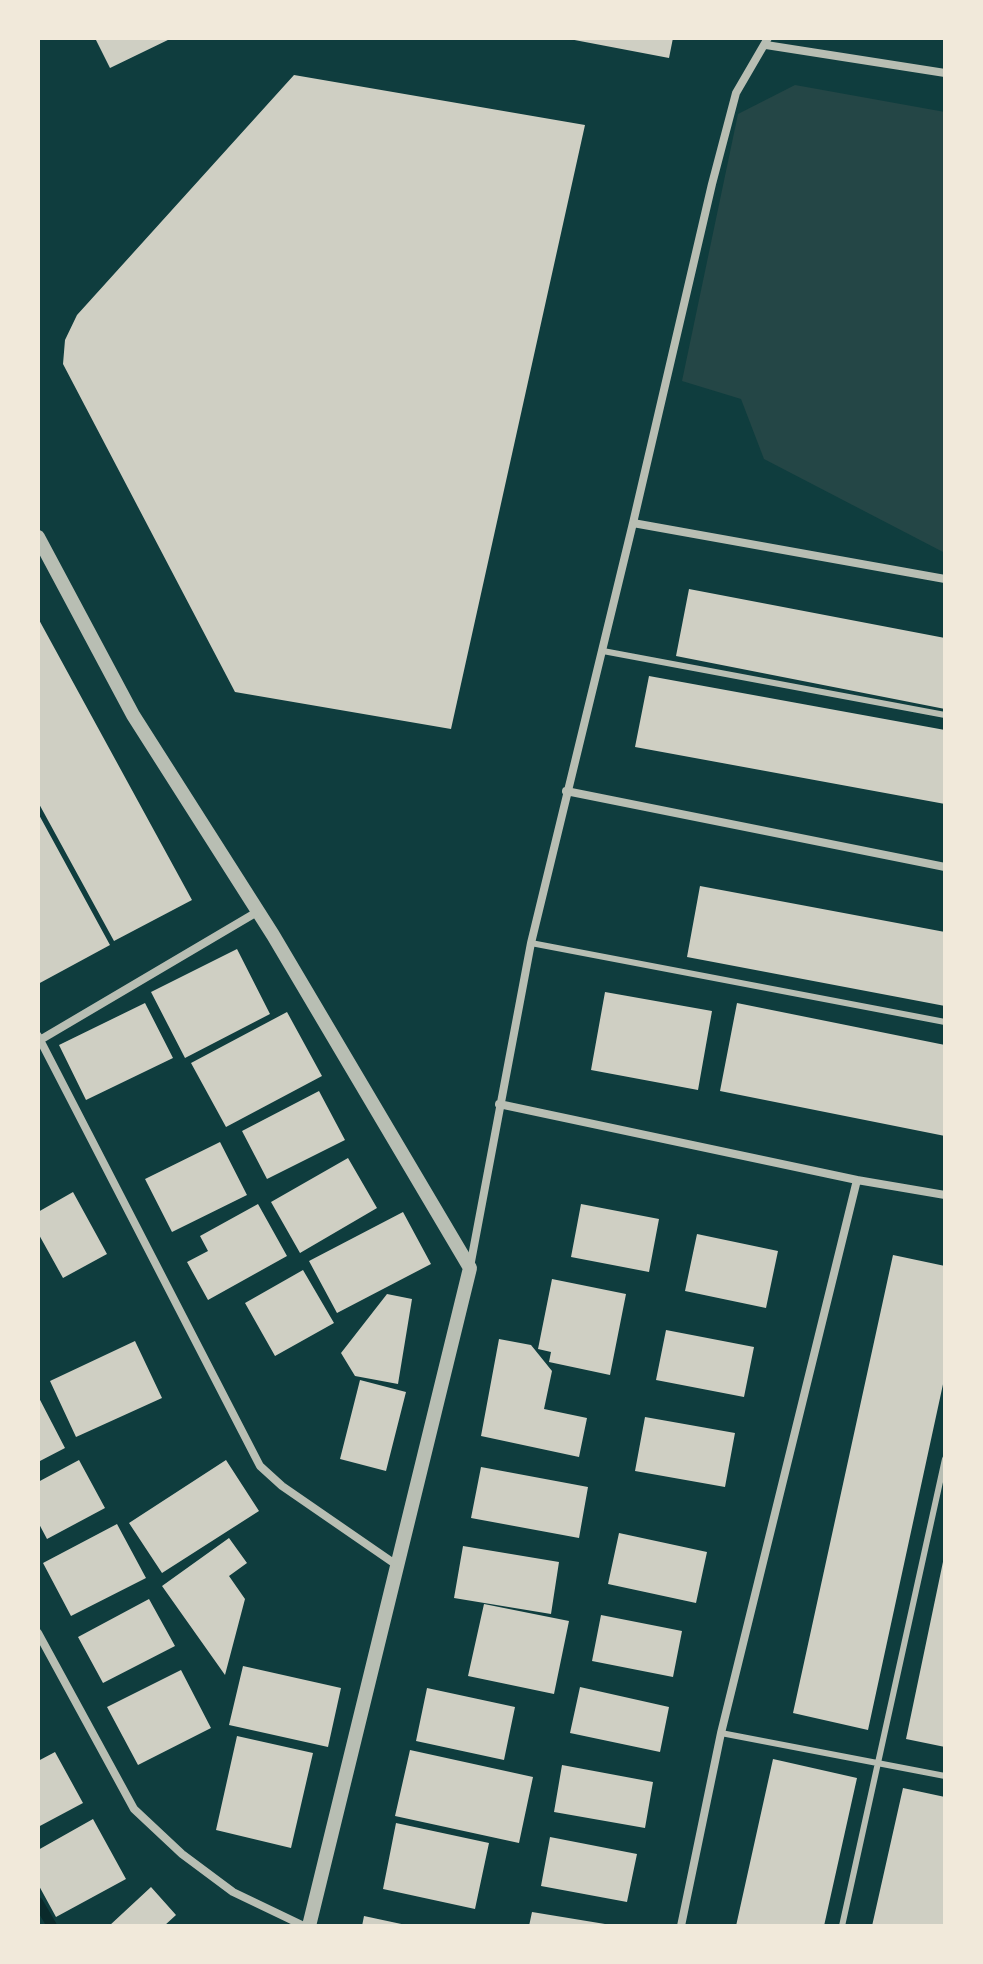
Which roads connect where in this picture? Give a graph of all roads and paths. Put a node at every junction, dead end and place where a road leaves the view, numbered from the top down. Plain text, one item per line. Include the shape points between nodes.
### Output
1 (767, 42) edge
2 (945, 73) edge
3 (633, 523) junction
4 (38, 537) edge
5 (945, 579) edge
6 (603, 651) junction
7 (945, 715) edge
8 (566, 791) junction
9 (945, 867) edge
10 (257, 912) junction
11 (531, 943) junction
12 (945, 1022) edge
13 (39, 1038) edge
14 (499, 1104) junction
15 (857, 1180) junction
16 (945, 1195) edge
17 (470, 1268) junction
18 (945, 1459) edge
19 (399, 1566) junction
20 (38, 1633) edge
21 (721, 1733) junction
22 (877, 1763) junction
23 (945, 1776) edge
24 (307, 1926) edge
25 (681, 1926) edge
26 (842, 1926) edge

1 - 2 street
1 - 3 street via 736,93
3 - 5 street
3 - 6 street
4 - 10 street via 133,715
6 - 7 lane
6 - 8 street
8 - 9 street
8 - 11 street
10 - 13 street
10 - 17 street
11 - 12 lane
11 - 14 street
13 - 19 street via 260,1466
14 - 15 street
14 - 17 street
15 - 16 street
15 - 21 street
17 - 19 street
18 - 22 lane
19 - 24 street
20 - 24 street via 134,1809 233,1892
21 - 22 lane
21 - 25 street
22 - 23 lane
22 - 26 lane

